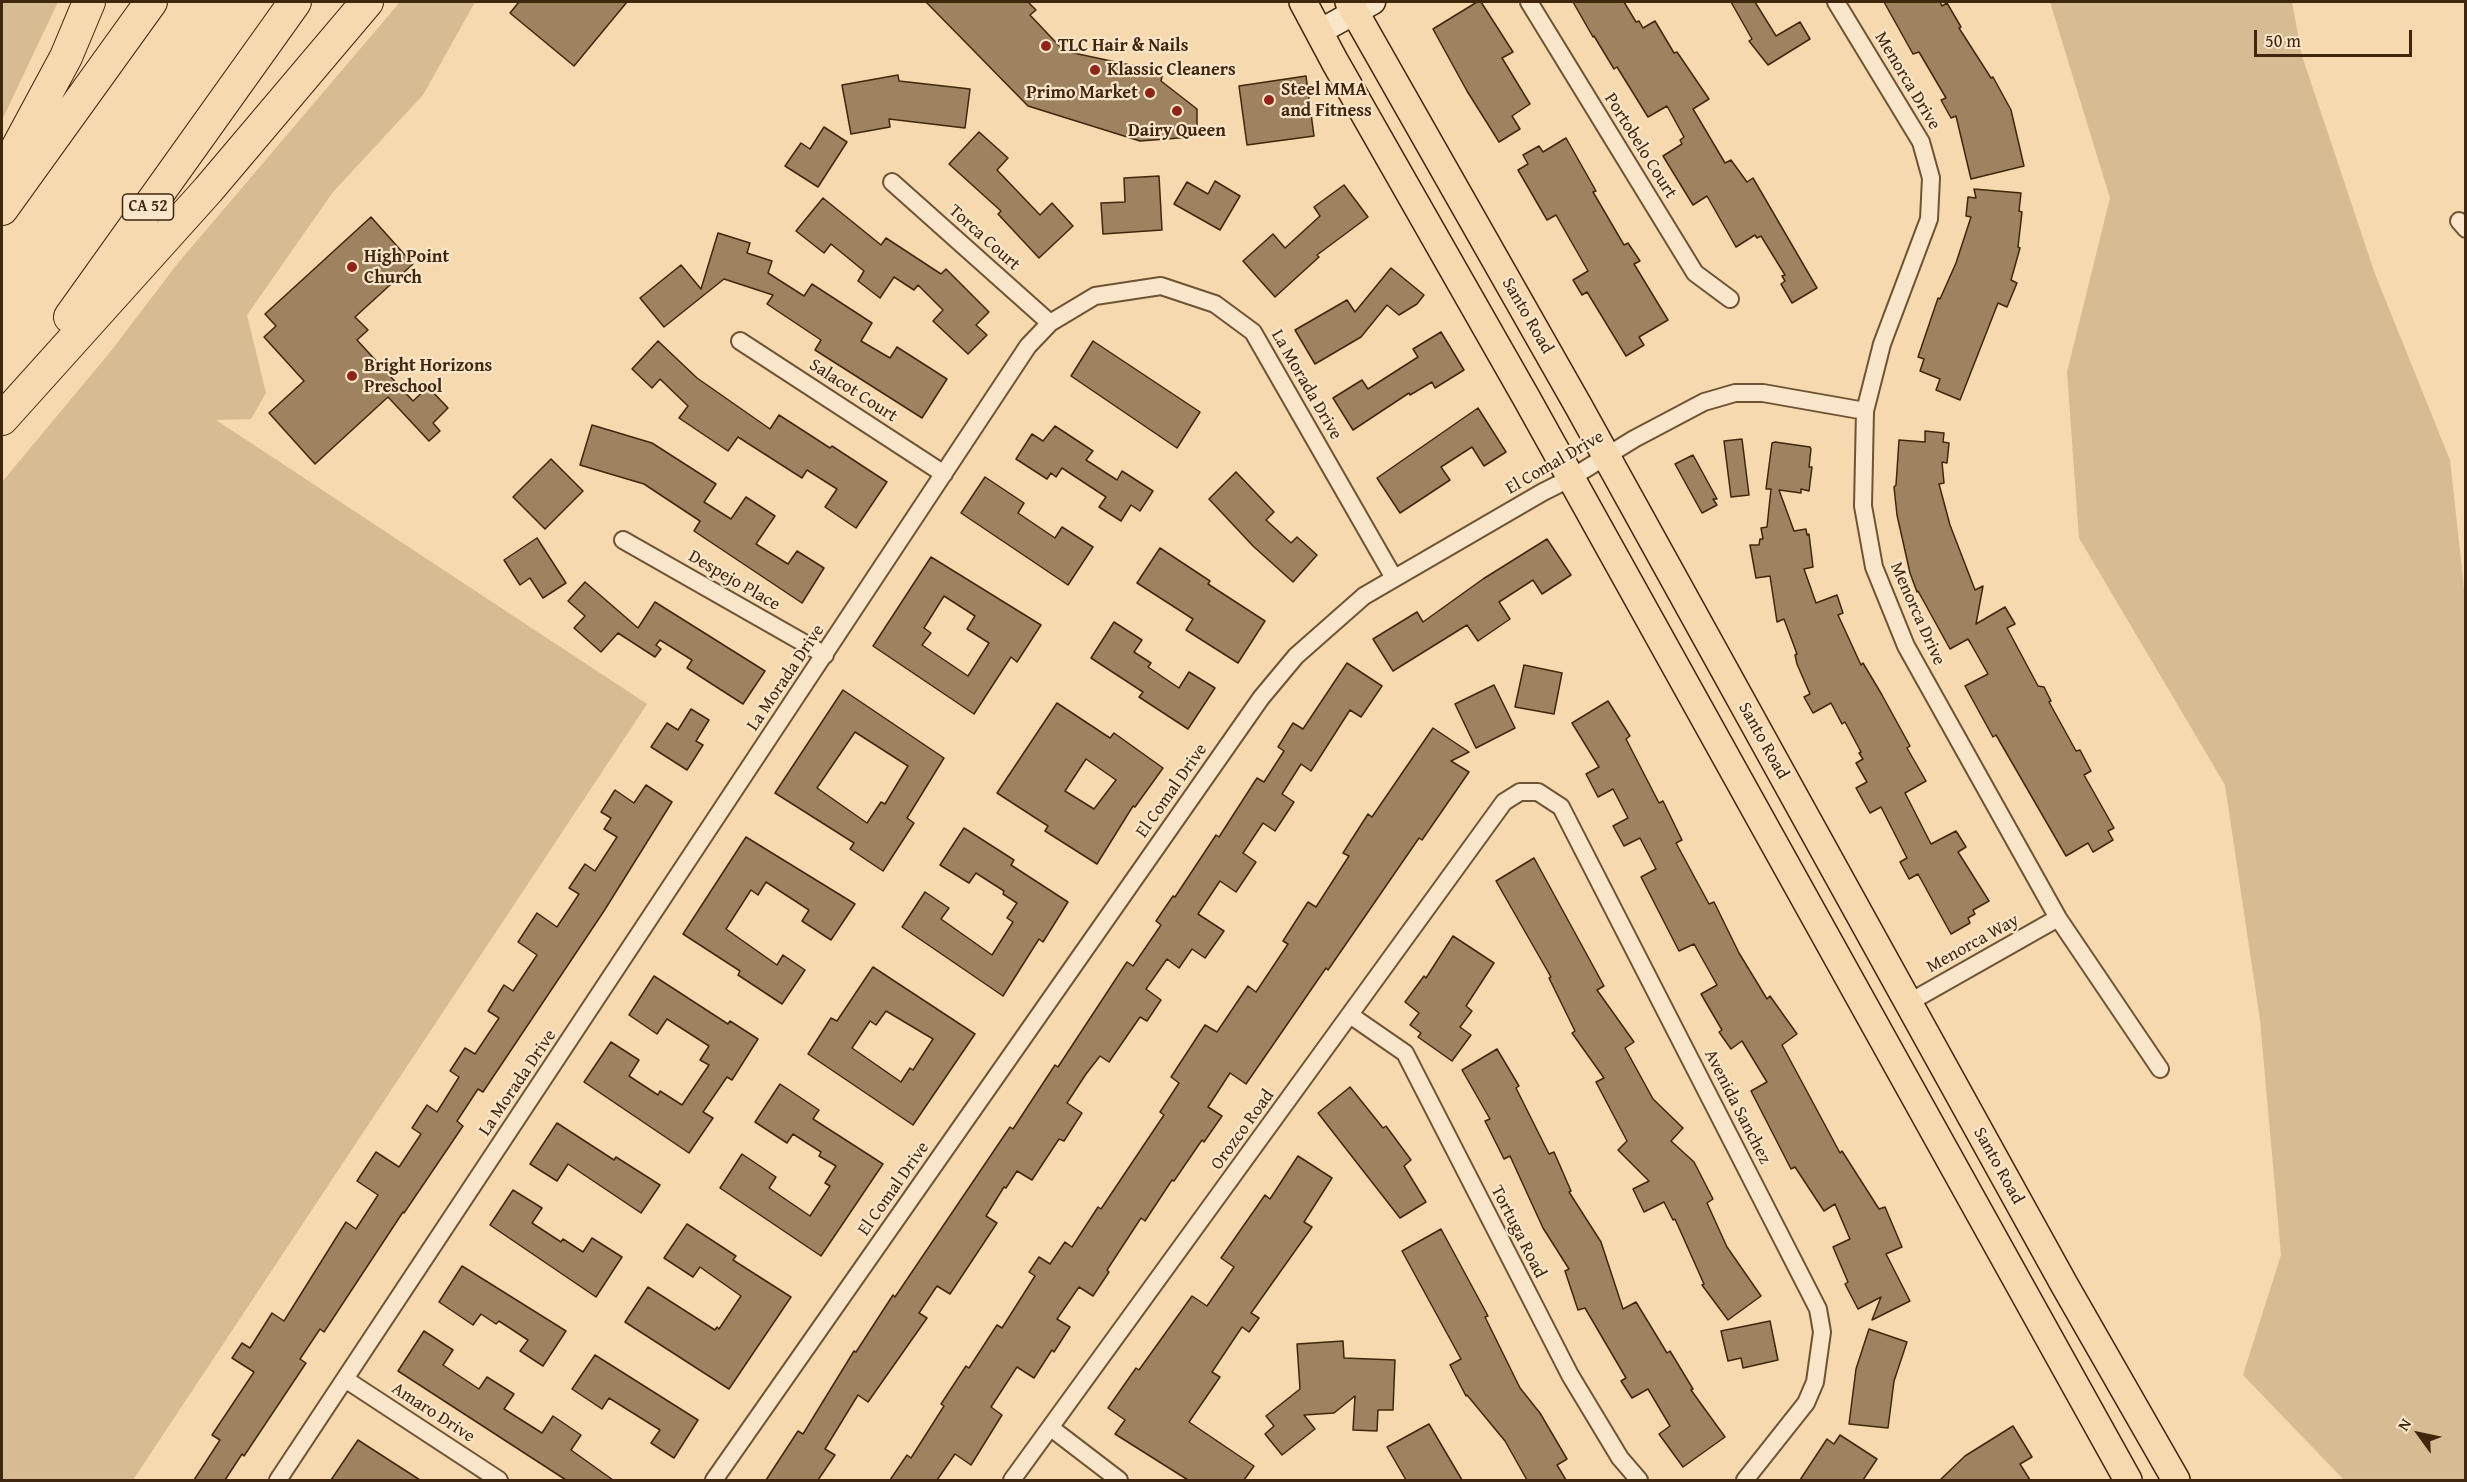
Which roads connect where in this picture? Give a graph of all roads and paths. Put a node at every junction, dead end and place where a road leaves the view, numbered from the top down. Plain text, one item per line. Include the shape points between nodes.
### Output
1 (89, 2) edge
2 (151, 2) edge
3 (295, 2) edge
4 (367, 2) edge
5 (1303, 2) edge
6 (1530, 2) edge
7 (1836, 2) edge
8 (1359, 5) edge
9 (1319, 32) junction
10 (2, 176) edge
11 (892, 182) dead end
12 (2, 209) edge
13 (1730, 299) dead end
14 (1050, 323) junction
15 (740, 341) dead end
16 (1866, 411) junction
17 (2, 413) edge
18 (2, 419) edge
19 (1605, 457) junction
20 (944, 474) junction
21 (1571, 478) junction
22 (624, 540) dead end
23 (1394, 579) junction
24 (825, 655) junction
25 (1504, 802) joint
26 (2058, 918) junction
27 (1908, 1003) junction
28 (1350, 1015) junction
29 (2160, 1069) dead end
30 (345, 1379) junction
31 (1051, 1428) junction
32 (278, 1480) edge
33 (499, 1480) edge
34 (714, 1480) edge
35 (1012, 1480) edge
36 (1119, 1480) edge
37 (1640, 1480) edge
38 (1745, 1480) edge
39 (2128, 1480) edge
40 (2176, 1480) edge

1 - 10 highway via 66,57
2 - 12 highway
3 - 17 highway, CA 52
4 - 18 highway via 208,190
5 - 9 main road
6 - 13 street, Portobelo Court via 1695,273
7 - 16 street, Menorca Drive via 1921,142 1931,178 1929,219 1882,344
8 - 9 street
8 - 19 main road, Santo Road
9 - 21 main road
11 - 14 street, Torca Court
14 - 20 street, La Morada Drive via 1028,346
14 - 23 street, La Morada Drive via 1095,296 1161,286 1215,304 1253,332
15 - 20 street, Salacot Court
16 - 19 street, El Comal Drive via 1764,393 1735,393 1704,402
16 - 26 street, Menorca Drive via 1863,506 1874,567 1906,646
19 - 21 street, El Comal Drive
19 - 27 main road, Santo Road
20 - 24 street, La Morada Drive
21 - 23 street, El Comal Drive
21 - 39 main road
22 - 24 street, Despejo Place
23 - 34 street, El Comal Drive via 1364,596 1296,656 1261,698
24 - 30 street, La Morada Drive
25 - 28 street, Orozco Road
25 - 38 street, Avenida Sanchez via 1520,792 1538,792 1561,807 1818,1309 1822,1332 1815,1382 1806,1402
26 - 27 street, Menorca Way
26 - 29 street, Menorca Drive
27 - 40 main road, Santo Road
28 - 31 street, Orozco Road
28 - 37 street, Tortuga Road via 1404,1053 1570,1375 1620,1458
30 - 32 street, La Morada Drive
30 - 33 street, Amaro Drive
31 - 35 street, Orozco Road
31 - 36 street

